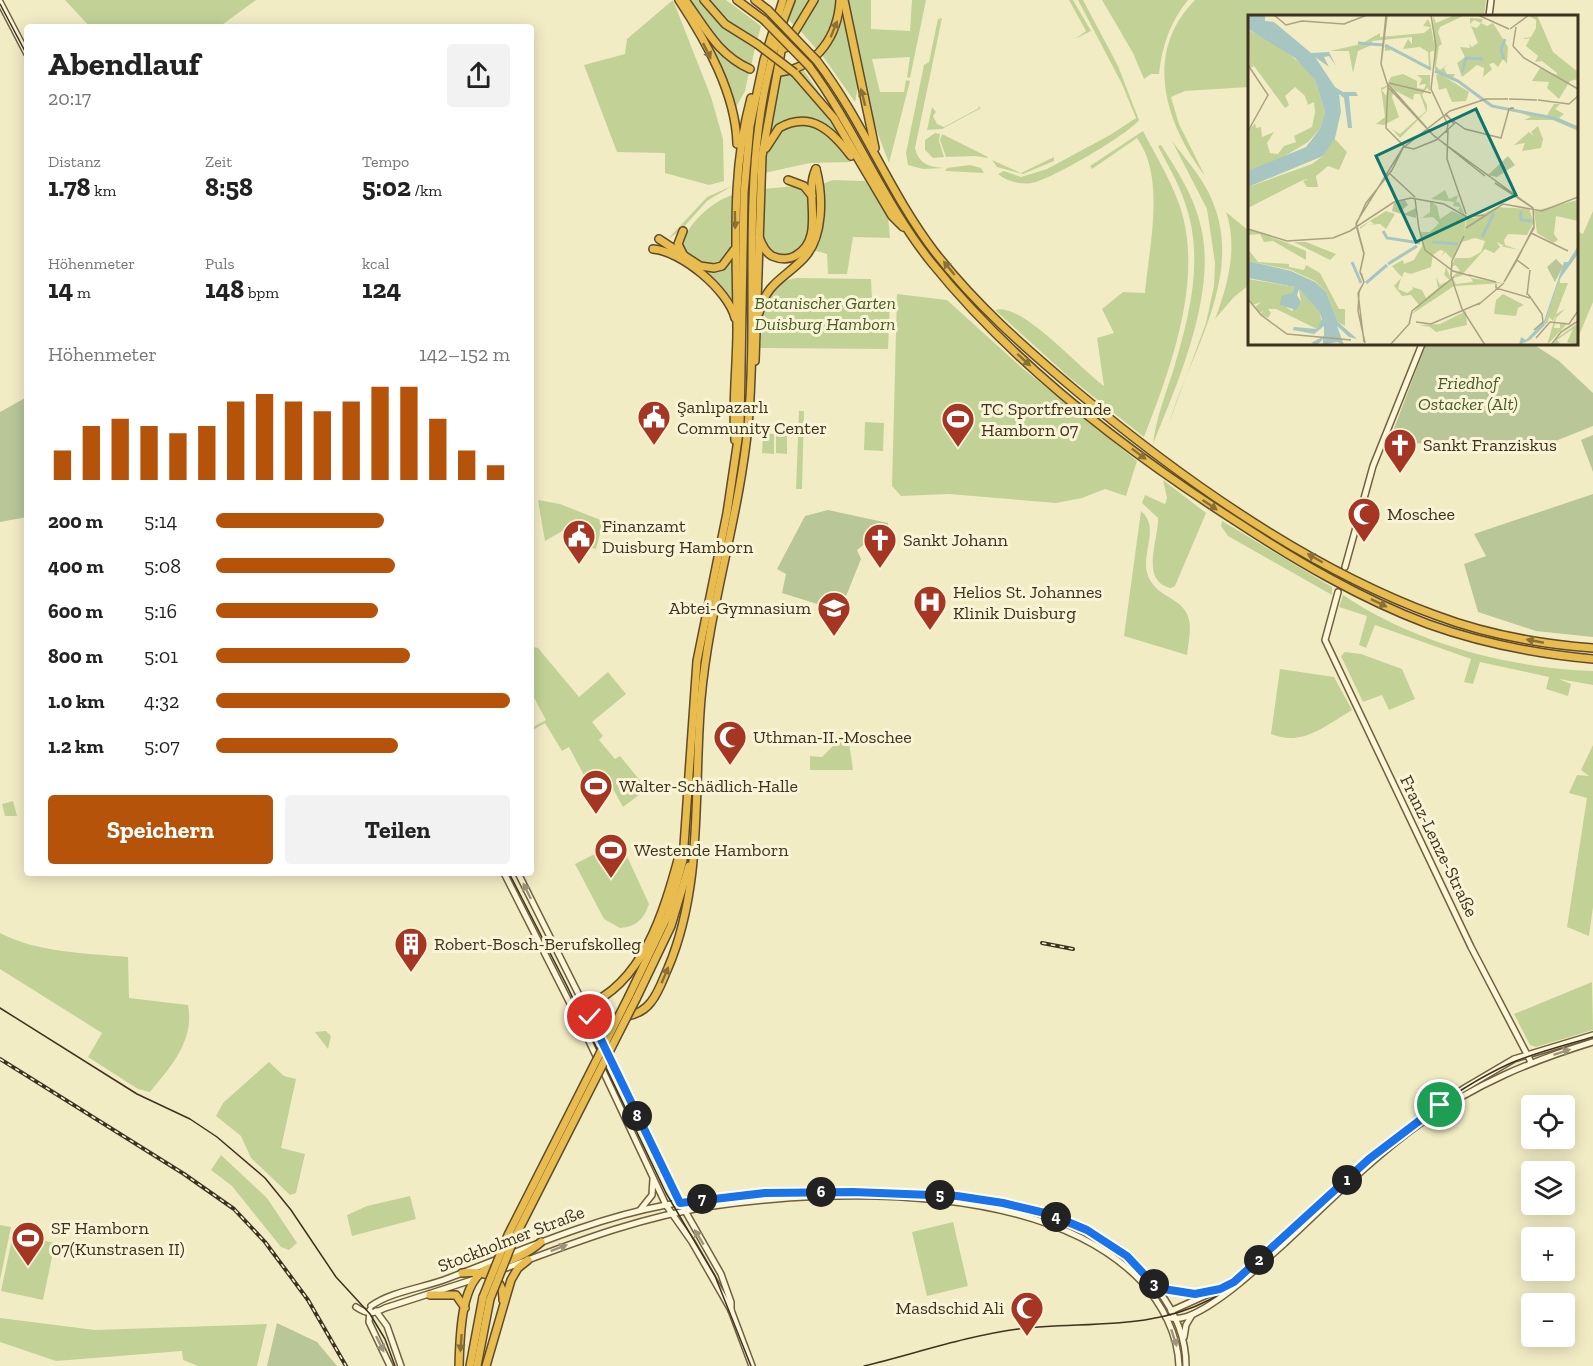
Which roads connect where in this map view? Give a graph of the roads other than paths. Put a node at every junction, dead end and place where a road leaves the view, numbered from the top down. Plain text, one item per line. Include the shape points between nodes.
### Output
1 (679, 0) edge
2 (685, 0) edge
3 (704, 0) edge
4 (737, 0) edge
5 (757, 0) edge
6 (814, 0) edge
7 (842, 0) edge
8 (1491, 0) edge
9 (0, 2) edge
10 (786, 2) edge
11 (1490, 15) edge
12 (24, 48) edge
13 (764, 60) junction
14 (778, 64) junction
15 (750, 69) dead end
16 (780, 72) dead end
17 (762, 156) junction
18 (877, 157) junction
19 (856, 160) junction
20 (738, 161) junction
21 (749, 176) junction
22 (788, 180) dead end
23 (748, 192) junction
24 (813, 198) junction
25 (758, 230) junction
26 (683, 231) dead end
27 (911, 235) junction
28 (736, 245) junction
29 (653, 249) dead end
30 (664, 251) junction
31 (684, 257) junction
32 (756, 324) junction
33 (737, 331) junction
34 (1422, 345) edge
35 (750, 395) junction
36 (736, 457) junction
37 (1345, 567) tunnel mouth
38 (1338, 592) tunnel mouth
39 (1593, 648) edge
40 (1593, 658) edge
41 (695, 828) junction
42 (686, 830) junction
43 (506, 876) edge
44 (520, 876) edge
45 (633, 997) junction
46 (585, 1006) junction
47 (590, 1017) junction
48 (611, 1017) junction
49 (598, 1034) junction
50 (1593, 1035) edge
51 (1593, 1042) edge
52 (1528, 1054) junction
53 (1531, 1062) junction
54 (653, 1177) junction
55 (680, 1203) junction
56 (670, 1204) junction
57 (639, 1211) junction
58 (678, 1213) junction
59 (1288, 1236) junction
60 (541, 1242) junction
61 (528, 1260) junction
62 (462, 1273) junction
63 (484, 1273) junction
64 (1245, 1276) junction
65 (472, 1280) junction
66 (1157, 1288) junction
67 (1220, 1289) junction
68 (430, 1295) junction
69 (486, 1298) junction
70 (371, 1306) junction
71 (356, 1307) dead end
72 (465, 1308) junction
73 (502, 1309) junction
74 (731, 1310) junction
75 (1172, 1311) junction
76 (378, 1313) junction
77 (370, 1314) junction
78 (1193, 1314) junction
79 (1166, 1317) junction
80 (1176, 1320) junction
81 (1183, 1341) junction
82 (390, 1366) edge
83 (401, 1366) edge
84 (459, 1366) edge
85 (470, 1366) edge
86 (477, 1366) edge
87 (486, 1366) edge
88 (752, 1366) edge
89 (1179, 1366) edge
90 (1186, 1366) edge

1 -> 20 highway via 724,86 735,123
2 - 15 highway via 714,43 736,63
3 - 19 highway, bridge via 725,24 795,73 834,118
4 - 27 highway, bridge via 764,20 809,66 840,110
5 - 18 highway, bridge via 817,61
6 - 14 highway via 798,22
16 -> 7 highway via 800,66 822,50 835,31
18 -> 7 highway
8 - 11 main road
9 - 12 main road
10 - 13 highway
10 - 14 highway
10 - 21 highway
13 - 20 highway via 745,119
13 - 21 highway via 750,126
14 - 17 highway
17 - 19 highway via 779,128 806,120 832,132
17 - 25 highway
39 -> 18 highway via 1494,633 1394,599 1291,544 1167,462 1120,427 987,312 924,236
19 - 27 highway via 892,216
20 -> 28 highway
21 - 23 highway
22 - 24 highway via 804,186
23 - 35 highway
23 - 36 highway via 742,391
24 - 25 highway via 809,237 805,247 793,257 780,259 768,253
24 - 32 highway via 812,177 816,169 819,211 815,240 803,259 770,288
25 - 32 highway
26 - 31 highway via 678,244
27 -> 40 highway via 981,321 1025,361 1162,472 1295,559 1390,609 1473,638 1544,654
28 - 31 highway via 728,262 714,268
28 - 33 highway
29 - 30 highway
30 - 31 highway via 659,239
30 - 33 highway via 714,283 729,303
32 - 35 highway
33 - 36 highway
34 - 37 main road via 1373,466
35 - 41 highway via 740,487 705,662
36 - 42 highway via 698,661
38 - 52 main road, Franz-Lenze-Straße via 1325,640 1470,947
41 - 45 highway via 680,903
48 -> 41 highway via 640,1012 657,992 685,921
42 - 45 highway via 683,860 668,915
42 - 46 highway via 667,898 638,959 618,987
43 - 54 main road
46 -> 44 main road
45 - 69 highway, bridge
46 - 47 main road
47 - 48 highway
47 - 49 main road
48 - 49 highway via 602,1023
49 - 55 main road
50 - 52 main road
53 -> 51 main road
52 - 53 main road, Franz-Lenze-Straße
52 - 59 main road via 1490,1072 1400,1134
53 - 59 main road via 1487,1082 1422,1123
54 - 56 main road
54 - 57 main road via 652,1195
55 - 56 main road, Stockholmer Straße
55 - 58 main road
55 - 66 main road, Stockholmer Straße via 765,1193 842,1192 922,1194 1003,1203 1049,1214 1087,1230 1127,1256
56 - 57 main road, Stockholmer Straße
56 - 58 main road
57 - 60 main road, Stockholmer Straße
61 -> 58 main road, Stockholmer Straße via 611,1229
58 - 74 main road
74 -> 58 main road via 721,1274
58 - 79 main road, Stockholmer Straße via 766,1201 854,1197 924,1200 1015,1214 1055,1225 1102,1248 1151,1293
59 - 64 main road
60 - 62 main road, Stockholmer Straße
60 - 63 highway
61 - 63 main road, Stockholmer Straße
61 - 73 highway via 513,1275
62 - 63 highway
62 - 70 main road, Stockholmer Straße
63 - 65 highway
63 - 73 highway via 496,1279 502,1289
64 - 67 main road
64 - 78 main road
65 - 68 main road, Stockholmer Straße
65 - 72 highway
66 - 67 main road via 1195,1294
66 - 75 main road, Stockholmer Straße
67 - 75 main road
68 - 72 highway via 456,1295
68 - 76 main road, Stockholmer Straße
69 - 85 highway
69 - 86 highway
70 - 76 main road
70 - 77 main road
71 - 77 main road
72 -> 84 highway
73 - 87 highway
74 - 88 main road
75 - 79 main road
75 - 80 main road, Stockholmer Straße
76 - 77 main road, Stockholmer Straße
76 - 83 main road via 387,1326
77 -> 82 main road via 369,1322
78 - 80 main road
78 - 81 main road
79 - 80 main road
79 -> 89 main road, Stockholmer Straße via 1177,1346
80 - 81 main road, Stockholmer Straße
81 - 90 main road, Stockholmer Straße

